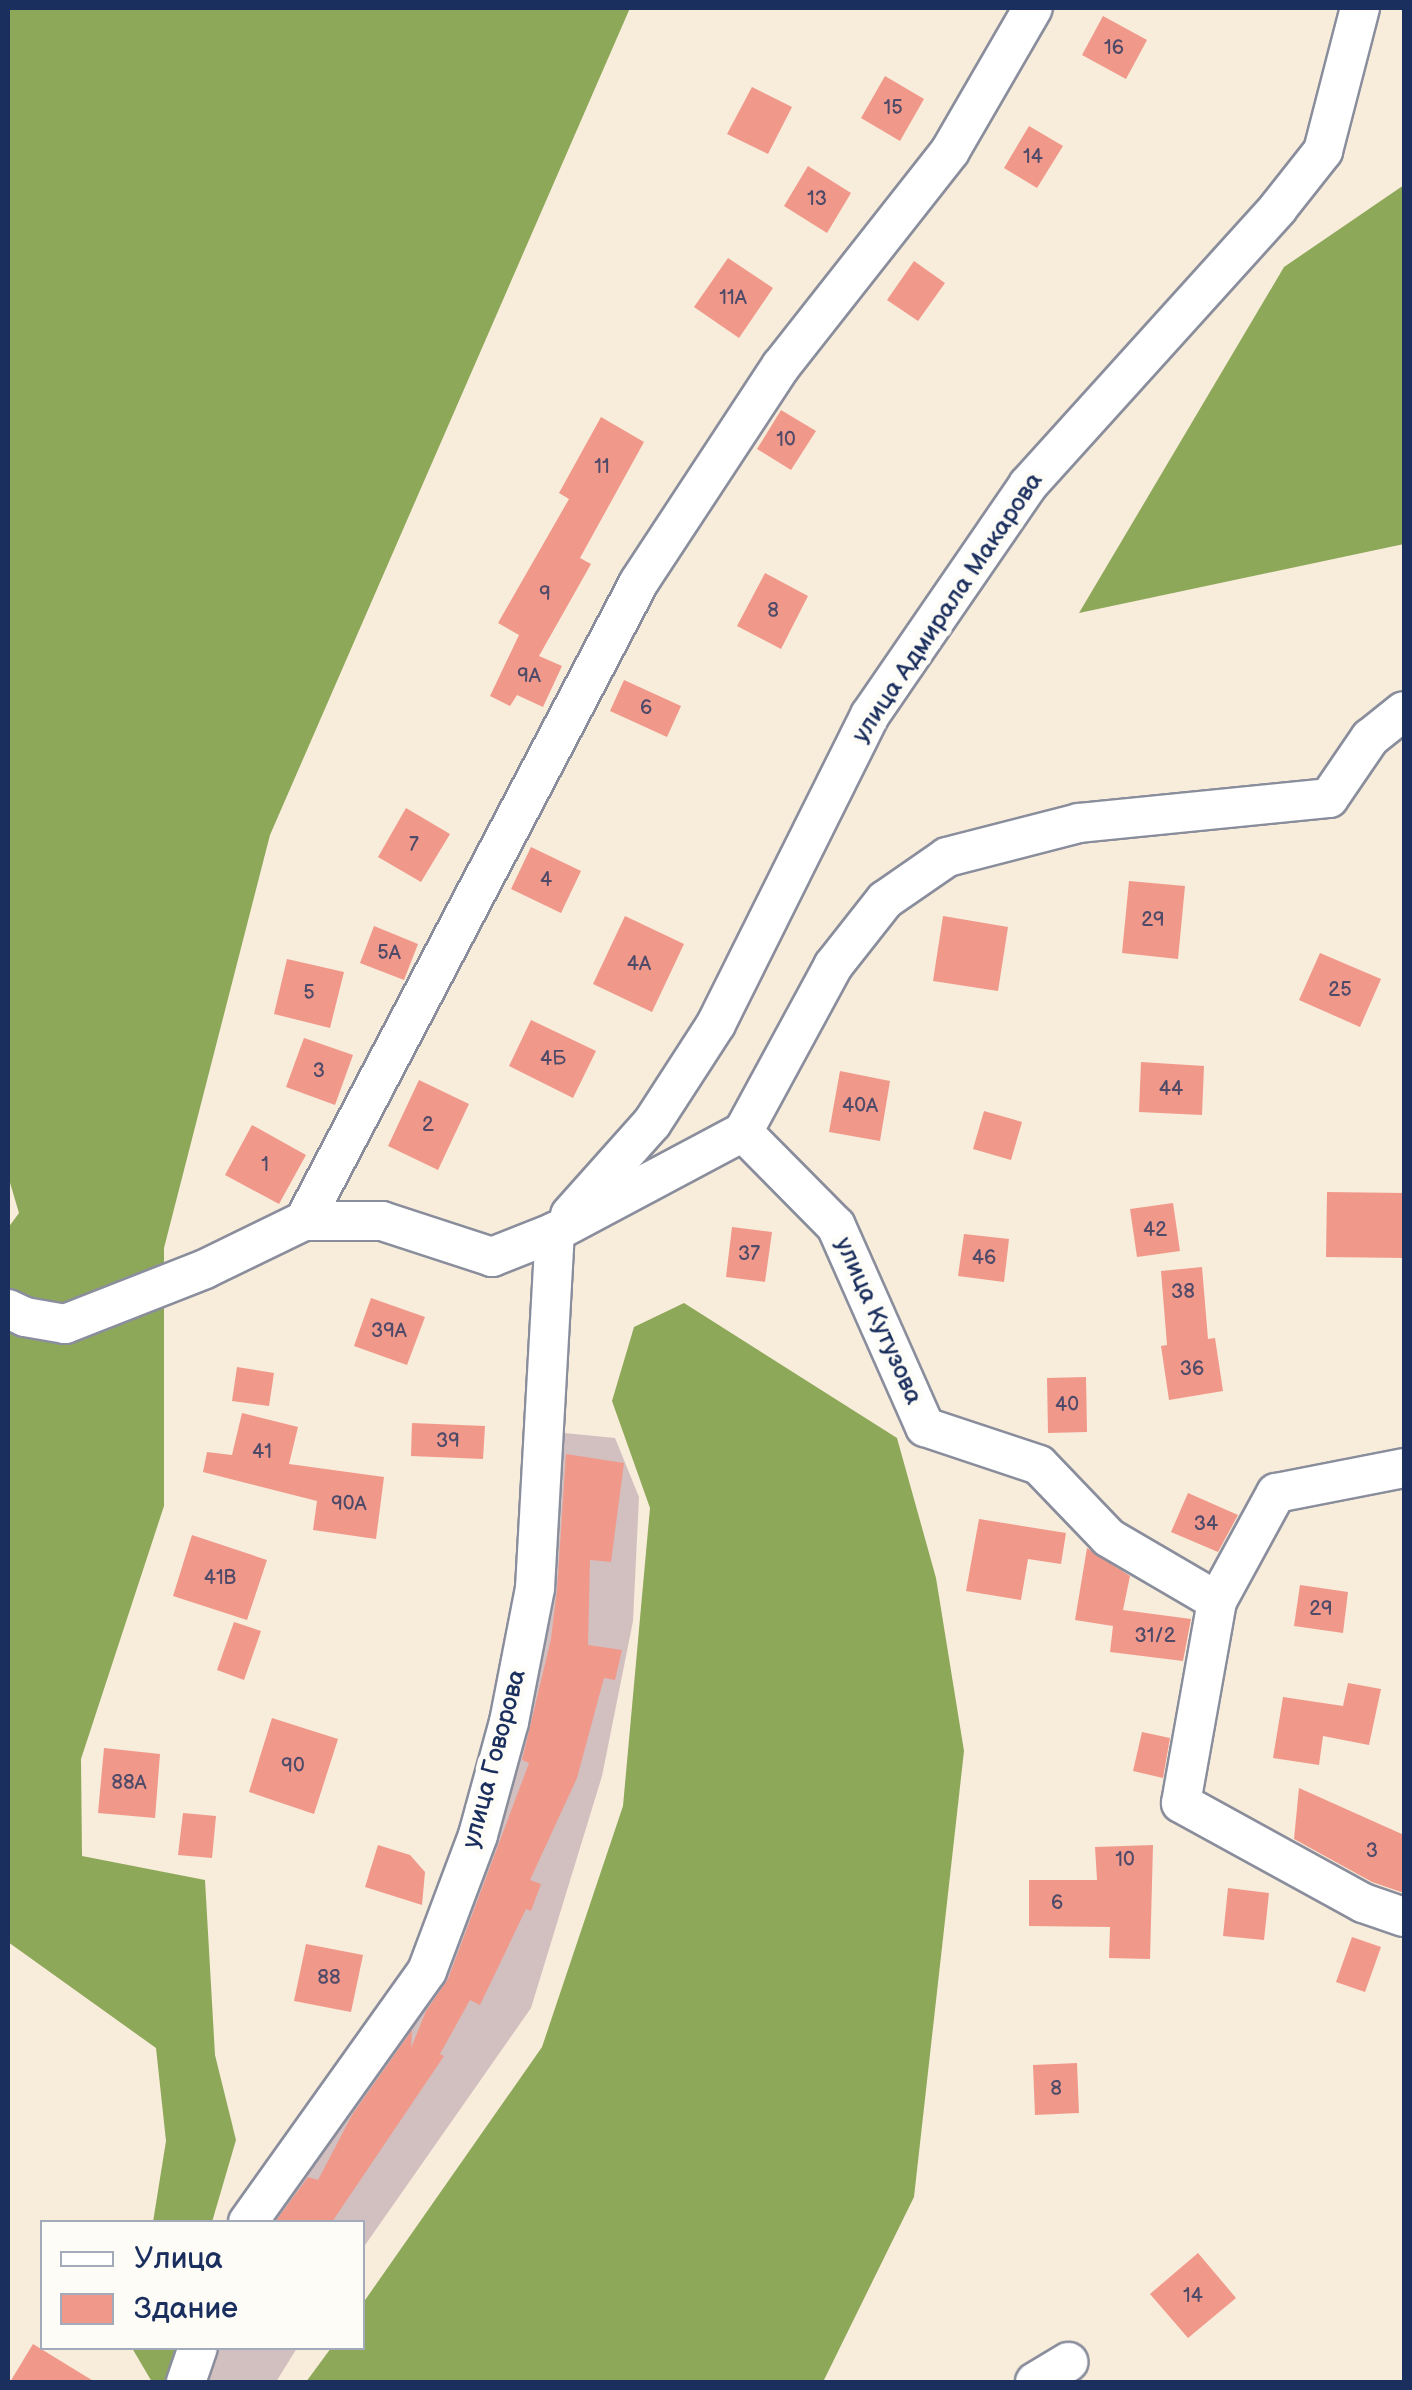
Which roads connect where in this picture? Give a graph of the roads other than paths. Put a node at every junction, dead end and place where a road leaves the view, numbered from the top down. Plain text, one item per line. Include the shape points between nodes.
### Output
1 (1033, 8) edge
2 (1360, 8) edge
3 (1404, 712) edge
4 (743, 1132) junction
5 (304, 1221) junction
6 (555, 1232) junction
7 (8, 1309) edge
8 (1404, 1468) edge
9 (1217, 1600) junction
10 (1404, 1917) edge
11 (249, 2220) edge
12 (197, 2350) edge
13 (1068, 2362) dead end
14 (186, 2382) edge
15 (1036, 2382) edge

1 - 5 street via 950,151 781,366 638,582
2 - 6 street, улица Адмирала Макарова via 1323,151 1028,485 870,715 716,1024 652,1124
3 - 4 street via 1370,738 1329,798 1079,823 947,857 886,900 832,966
4 - 6 street
4 - 9 street, улица Кутузова via 836,1226 925,1427 1039,1464 1109,1538
5 - 6 street via 382,1221 492,1256
5 - 7 street via 65,1324
6 - 11 street, улица Говорова via 535,1588 510,1722 478,1835 427,1971
8 - 9 street via 1276,1494
9 - 10 street via 1181,1803 1363,1903
12 - 14 street
13 - 15 street

